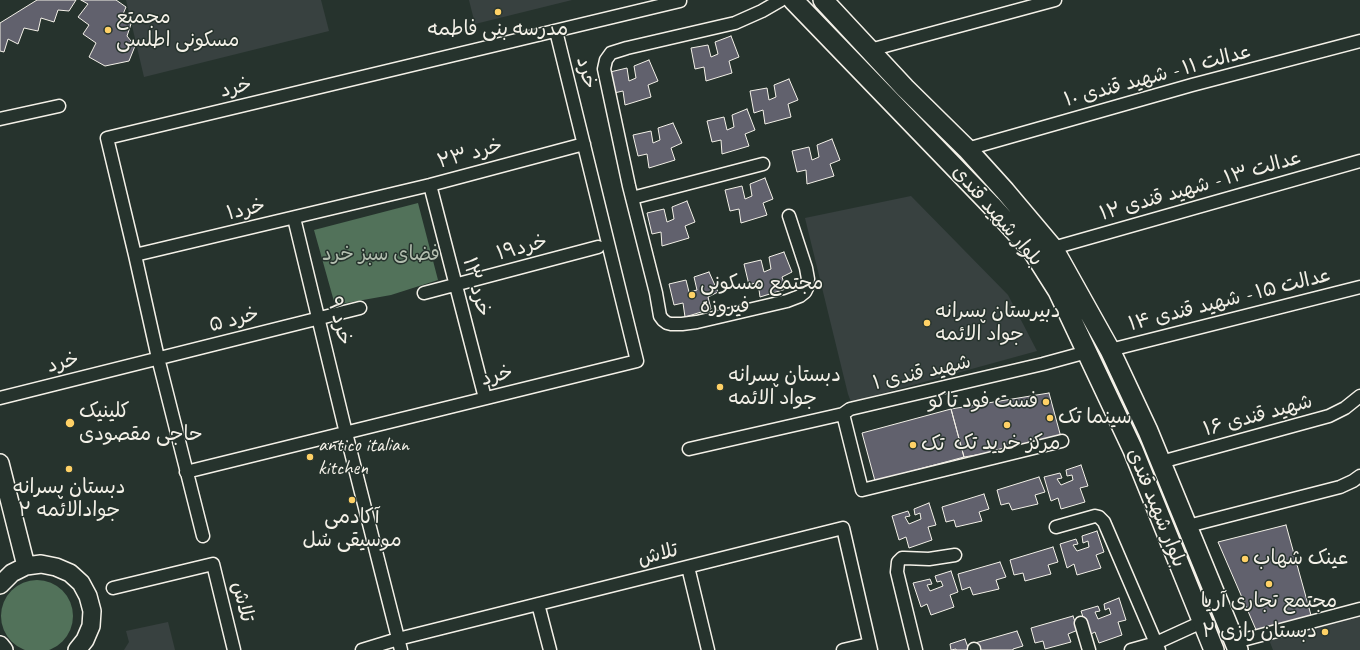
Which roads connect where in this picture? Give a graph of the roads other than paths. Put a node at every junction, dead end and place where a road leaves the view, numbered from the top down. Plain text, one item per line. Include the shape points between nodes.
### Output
1 (781, 0) edge
2 (793, 0) edge
3 (823, 0) edge
4 (1054, 0) edge
5 (680, 1) edge
6 (556, 31) junction
7 (1360, 41) edge
8 (870, 50) junction
9 (905, 88) junction
10 (59, 106) dead end
11 (896, 106) junction
12 (934, 117) junction
13 (0, 118) edge
14 (919, 130) junction
15 (584, 144) junction
16 (967, 149) junction
17 (1360, 161) edge
18 (763, 164) dead end
19 (430, 184) junction
20 (632, 198) junction
21 (366, 200) joint
22 (789, 216) dead end
23 (294, 218) junction
24 (598, 247) dead end
25 (1053, 248) junction
26 (135, 255) junction
27 (456, 285) junction
28 (1360, 286) edge
29 (424, 293) dead end
30 (360, 308) dead end
31 (318, 318) junction
32 (1110, 350) junction
33 (1087, 352) junction
34 (158, 358) junction
35 (1360, 396) edge
36 (0, 398) edge
37 (485, 398) junction
38 (843, 414) junction
39 (346, 432) junction
40 (1062, 441) dead end
41 (689, 449) dead end
42 (1161, 462) junction
43 (0, 463) edge
44 (186, 472) junction
45 (1360, 476) edge
46 (1056, 526) dead end
47 (1188, 526) junction
48 (203, 536) dead end
49 (955, 555) dead end
50 (26, 566) junction
51 (688, 567) junction
52 (0, 585) edge
53 (113, 588) dead end
54 (538, 604) junction
55 (1360, 609) edge
56 (1202, 622) junction
57 (1081, 623) dead end
58 (0, 645) edge
59 (400, 645) edge
60 (1237, 646) edge
61 (870, 647) edge
62 (1157, 647) edge
63 (4, 650) edge
64 (77, 650) edge
65 (234, 650) edge
66 (362, 650) edge
67 (550, 650) edge
68 (708, 650) edge
69 (843, 650) edge
70 (916, 650) edge
71 (1089, 650) edge
72 (1132, 650) edge
73 (1214, 650) edge

1 - 20 street via 734,23 611,53 604,68
2 - 11 main road, بلوار شهید قندی
3 - 8 main road, بلوار شهید قندی
4 - 8 street
5 - 6 street
6 - 15 street, خرد
6 - 26 street, خرد via 107,138
7 - 16 street, عدالت ۱۱ - شهید قندی ۱۰
8 - 9 main road, بلوار شهید قندی
9 - 11 main road via 908,92 906,103
9 - 12 main road, بلوار شهید قندی
10 - 13 street
11 - 14 main road, بلوار شهید قندی
12 - 14 main road via 924,116 918,125
12 - 16 main road, بلوار شهید قندی
14 - 33 main road, بلوار شهید قندی via 1032,250 1058,291
15 - 19 street, خرد ۲۳
15 - 37 street, خرد via 637,361
16 - 25 main road, بلوار شهید قندی
17 - 25 street, عدالت ۱۳ - شهید قندی ۱۲
18 - 20 street
19 - 21 street, خرد ۲۳
19 - 27 street, خرد ۱۳
20 - 22 street via 660,316 667,323 682,324 705,320 800,296 806,288 808,279
21 - 23 street, خرد۱
23 - 26 street, خرد۱
23 - 31 street, خرد ۹
24 - 27 street, خرد۱۹
25 - 32 main road, بلوار شهید قندی
26 - 34 street, خرد
27 - 29 street, خرد۱۹
27 - 37 street, خرد ۱۳
28 - 32 street, عدالت ۱۵ - شهید قندی ۱۴
30 - 31 street, خرد ۵
31 - 34 street, خرد ۵
31 - 39 street, خرد ۹
32 - 42 main road, بلوار شهید قندی
33 - 38 street, شهيد قندی ۱ via 850,410
33 - 56 main road, بلوار شهید قندی via 1133,450
34 - 36 street, خرد
34 - 44 street, خرد
35 - 42 street, شهید قندی ۱۶ via 1329,416
37 - 39 street, خرد
38 - 40 street via 862,490
38 - 41 street, شهيد قندی ۱
39 - 44 street, خرد
39 - 59 street
42 - 47 main road, بلوار شهید قندی
43 - 50 street
44 - 48 street
45 - 47 street via 1340,487
46 - 62 street via 1099,516 1104,522
47 - 60 main road, بلوار شهید قندی
49 - 70 street via 929,559 902,558 898,562 898,572
50 - 52 street via 12,573
50 - 64 street via 41,564 56,567 70,573 81,583 92,611 91,626
51 - 54 street, تلاش
51 - 61 street, تلاش via 843,528
51 - 68 street
53 - 65 street, تلاش via 213,564
54 - 59 street, تلاش
54 - 67 street
55 - 60 street
56 - 62 street
56 - 73 main road, بلوار شهید قندی
57 - 71 street
58 - 63 street
59 - 66 street, تلاش
61 - 69 street
62 - 72 street

